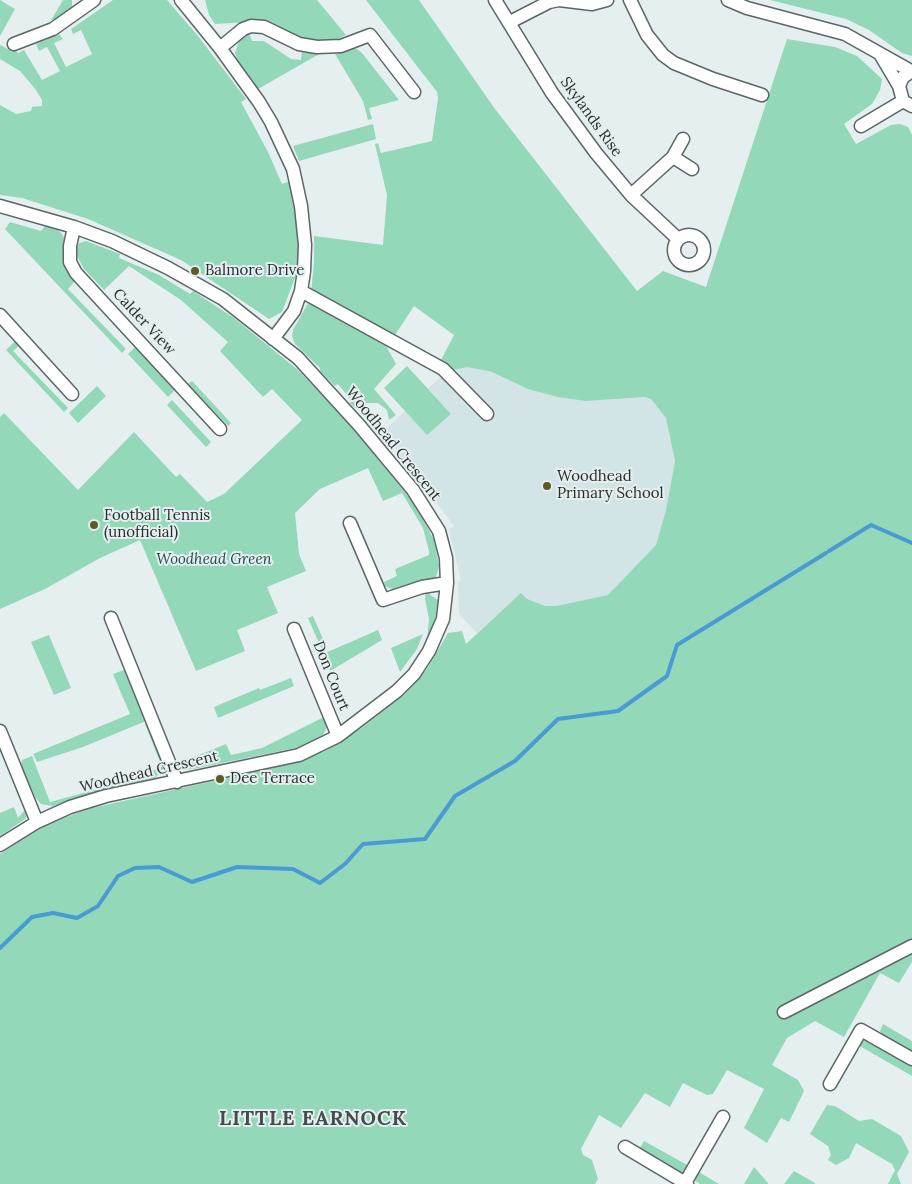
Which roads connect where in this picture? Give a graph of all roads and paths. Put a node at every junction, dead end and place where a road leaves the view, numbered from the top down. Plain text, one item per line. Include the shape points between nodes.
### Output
1 (181, 0) edge
2 (495, 0) edge
3 (607, 0) edge
4 (630, 0) edge
5 (728, 0) edge
6 (86, 2) edge
7 (510, 22) junction
8 (14, 44) dead end
9 (220, 48) junction
10 (880, 54) junction
11 (912, 71) edge
12 (899, 86) junction
13 (414, 92) dead end
14 (762, 95) dead end
15 (908, 104) edge
16 (861, 126) dead end
17 (684, 139) dead end
18 (673, 157) junction
19 (692, 169) dead end
20 (631, 195) junction
21 (0, 206) edge
22 (74, 227) junction
23 (678, 239) dead end
24 (301, 291) junction
25 (0, 315) edge
26 (273, 339) junction
27 (72, 394) dead end
28 (487, 414) dead end
29 (220, 429) dead end
30 (350, 524) dead end
31 (447, 584) junction
32 (111, 618) dead end
33 (294, 629) dead end
34 (0, 731) edge
35 (338, 736) junction
36 (177, 782) junction
37 (37, 822) junction
38 (0, 845) edge
39 (912, 946) edge
40 (784, 1012) dead end
41 (912, 1059) edge
42 (830, 1084) dead end
43 (723, 1117) dead end
44 (625, 1147) dead end
45 (686, 1183) edge

1 - 9 street
2 - 7 street, Skylands Rise
3 - 7 street via 592,4 549,2
4 - 14 street via 648,35 663,55 674,63
5 - 10 street via 830,29 864,43
6 - 8 street via 53,29
7 - 20 street, Skylands Rise via 557,100
9 - 13 street via 243,29 252,26 264,27 299,44 317,47 341,46 370,34
9 - 24 street via 270,121 293,169 305,244
10 - 11 street
10 - 12 street
11 - 12 street via 903,77
12 - 15 street
15 - 16 street
17 - 18 street
18 - 19 street
18 - 20 street
20 - 23 street, Skylands Rise
21 - 22 street, Woodhead Crescent
22 - 26 street, Woodhead Crescent via 168,268 222,299
22 - 29 street, Calder View via 70,262 76,273
24 - 26 street via 294,311
24 - 28 street via 443,369
25 - 27 street
26 - 31 street, Woodhead Crescent via 298,358 360,425 413,490 439,531 446,558
30 - 31 street via 383,600 422,587
31 - 35 street, Woodhead Crescent via 443,619 430,651 414,674
32 - 36 street
33 - 35 street, Don Court
34 - 37 street
35 - 36 street, Woodhead Crescent via 299,755
36 - 37 street, Woodhead Crescent via 106,796
37 - 38 street, Woodhead Crescent
39 - 40 street
41 - 42 street via 861,1030
43 - 45 street
44 - 45 street

